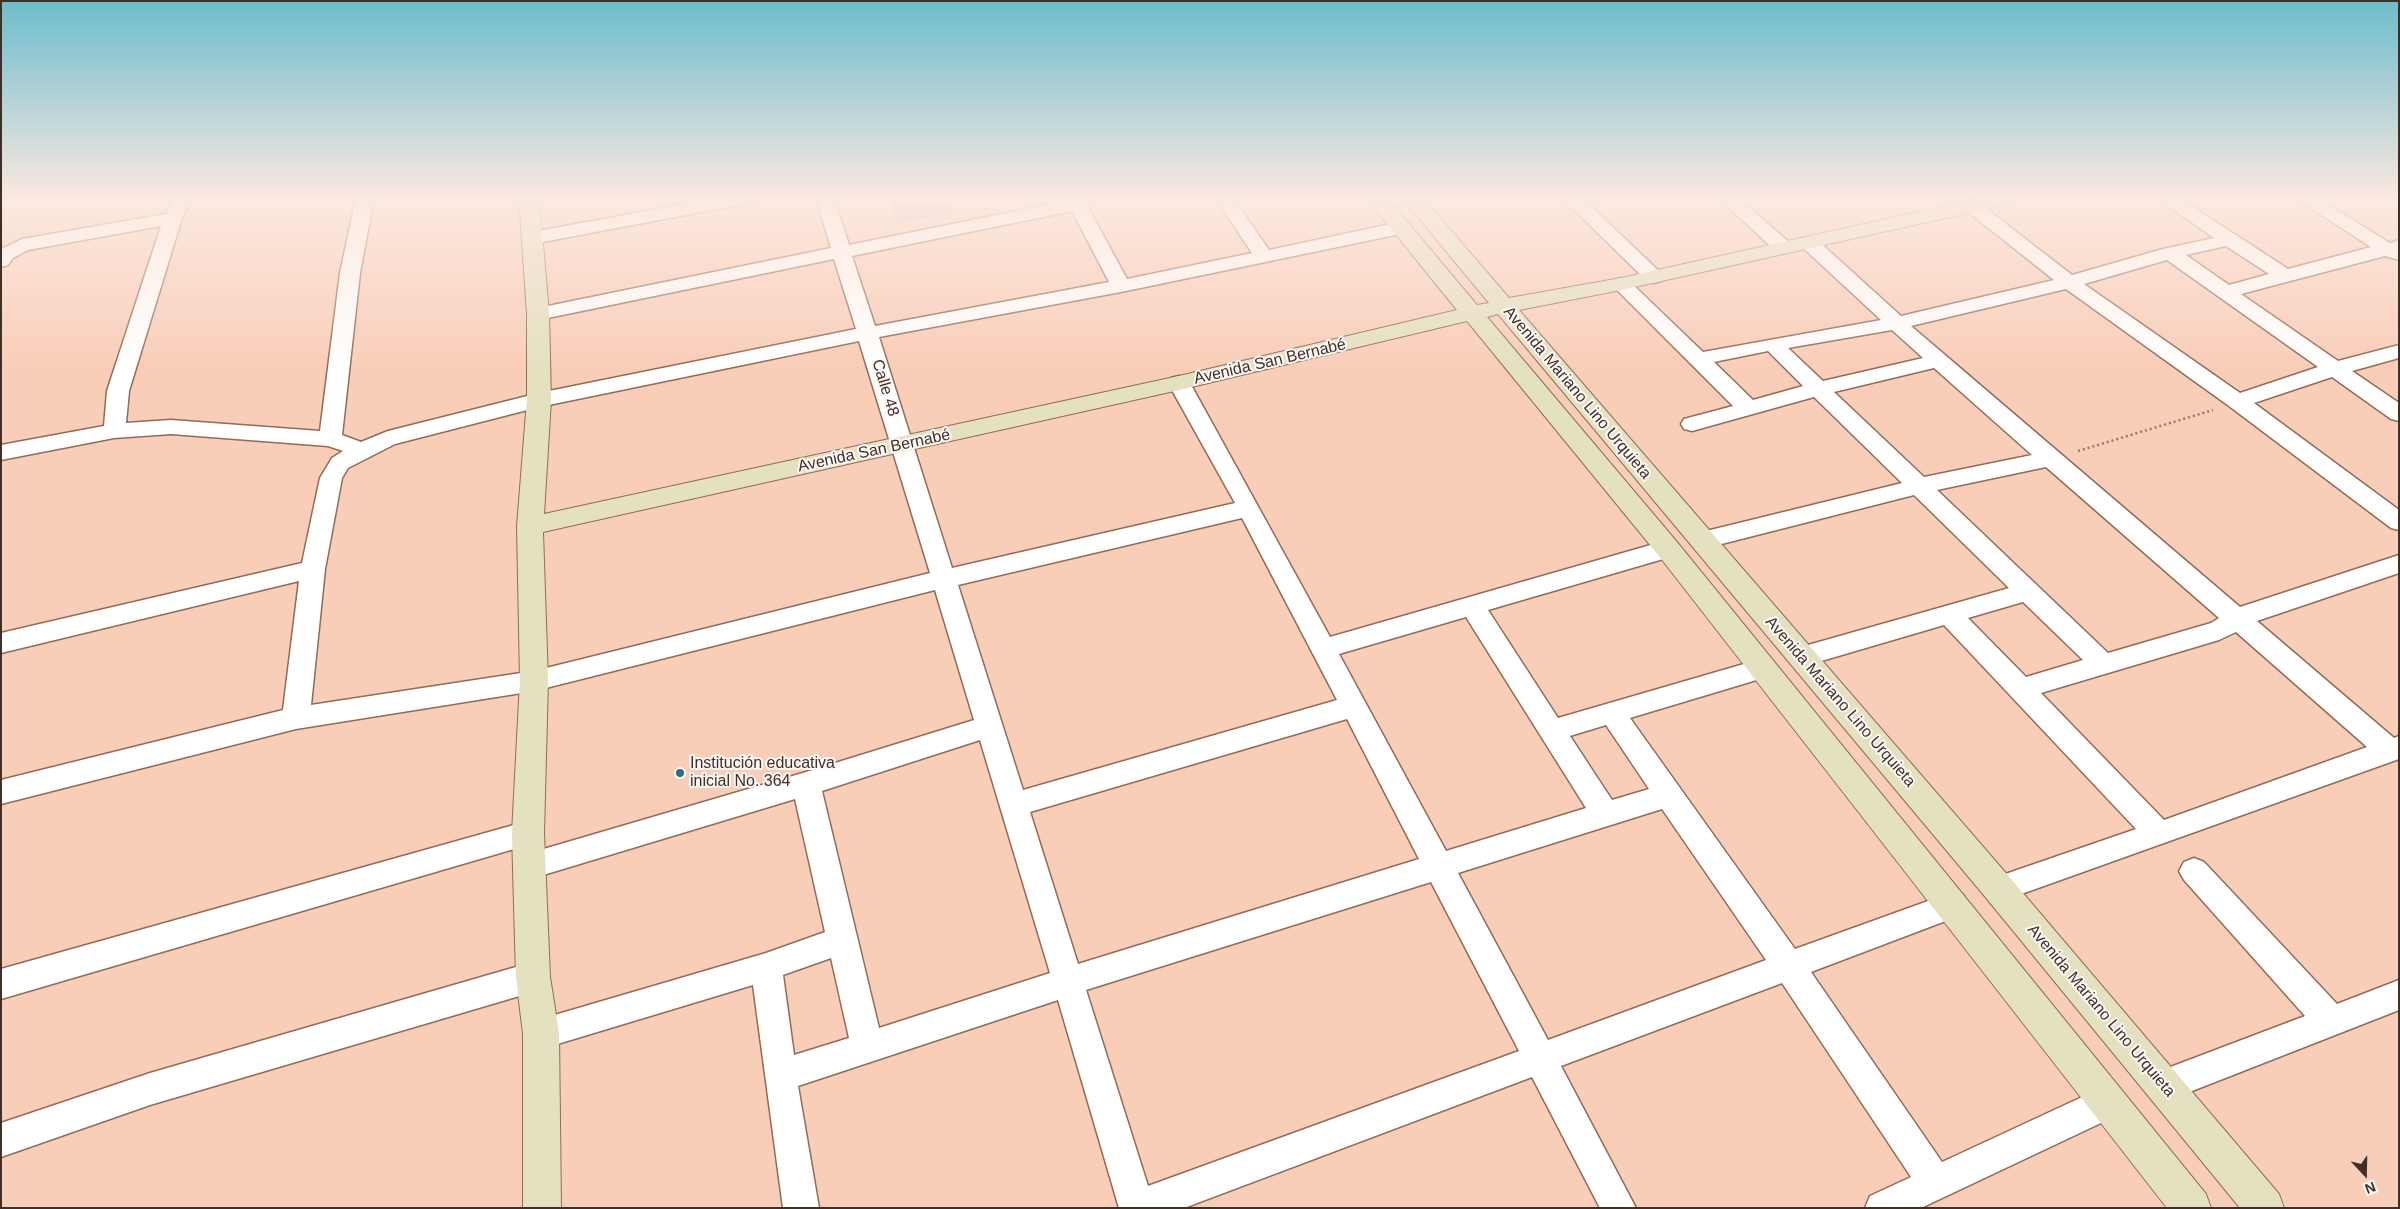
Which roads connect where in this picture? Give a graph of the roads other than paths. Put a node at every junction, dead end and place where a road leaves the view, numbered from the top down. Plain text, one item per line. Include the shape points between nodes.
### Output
1 (161, 254) edge
2 (354, 254) edge
3 (533, 254) edge
4 (835, 254) edge
5 (842, 254) edge
6 (1104, 254) edge
7 (1271, 254) edge
8 (1423, 254) edge
9 (1460, 254) edge
10 (1631, 254) edge
11 (1750, 254) edge
12 (1821, 254) edge
13 (2034, 254) edge
14 (2165, 254) edge
15 (2172, 254) edge
16 (2251, 254) edge
17 (2376, 254) edge
18 (1263, 256) joint
19 (1654, 276) junction
20 (2283, 276) junction
21 (2069, 282) junction
22 (1621, 284) junction
23 (1121, 286) junction
24 (2225, 292) junction
25 (1504, 306) junction
26 (538, 314) junction
27 (1474, 314) junction
28 (1897, 324) junction
29 (868, 334) junction
30 (1772, 344) junction
31 (2399, 351) edge
32 (1699, 359) junction
33 (1938, 361) junction
34 (2334, 369) junction
35 (1179, 384) junction
36 (1818, 389) junction
37 (539, 400) junction
38 (2237, 401) junction
39 (1748, 410) junction
40 (2399, 414) edge
41 (1692, 424) dead end
42 (114, 431) junction
43 (330, 439) junction
44 (902, 445) junction
45 (362, 450) junction
46 (1, 453) edge
47 (2052, 458) junction
48 (1920, 486) junction
49 (1249, 508) junction
50 (2399, 522) edge
51 (530, 526) junction
52 (1702, 540) junction
53 (1668, 549) junction
54 (2399, 564) edge
55 (313, 569) junction
56 (943, 579) junction
57 (2028, 591) junction
58 (1472, 606) junction
59 (1949, 614) junction
60 (2237, 620) junction
61 (1, 643) edge
62 (1323, 649) junction
63 (1801, 657) junction
64 (2103, 664) junction
65 (1761, 669) junction
66 (534, 682) junction
67 (2021, 689) junction
68 (1354, 706) junction
69 (1612, 712) junction
70 (296, 718) junction
71 (990, 726) junction
72 (1550, 731) junction
73 (2394, 748) edge
74 (806, 784) junction
75 (1, 792) edge
76 (1668, 795) junction
77 (1014, 804) junction
78 (1605, 814) junction
79 (528, 832) junction
80 (2160, 834) junction
81 (530, 866) junction
82 (1438, 866) junction
83 (2194, 871) dead end
84 (1999, 889) junction
85 (1953, 905) junction
86 (844, 940) junction
87 (1788, 965) junction
88 (766, 966) junction
89 (533, 977) junction
90 (1067, 982) junction
91 (1, 984) edge
92 (2399, 995) edge
93 (2332, 1022) junction
94 (541, 1034) junction
95 (866, 1047) junction
96 (1541, 1059) junction
97 (780, 1076) junction
98 (2164, 1086) junction
99 (2108, 1102) junction
100 (1, 1140) edge
101 (1936, 1184) junction
102 (542, 1208) edge
103 (801, 1208) edge
104 (1137, 1208) edge
105 (1619, 1208) edge
106 (1882, 1208) edge
107 (2192, 1208) edge
108 (2265, 1208) edge

1 - 42 street via 118,391
2 - 43 street
3 - 26 street
4 - 26 street
5 - 29 street, Calle 48
6 - 23 street
7 - 18 street
8 - 27 street, Avenida Mariano Lino Urquieta
9 - 25 street, Avenida Mariano Lino Urquieta
10 - 19 street
11 - 19 street, Avenida San Bernabé
12 - 28 street
13 - 21 street
14 - 21 street
15 - 24 street
16 - 20 street
17 - 20 street
18 - 23 street
19 - 22 street, Avenida San Bernabé
20 - 24 street
21 - 28 street
21 - 38 street
22 - 25 street, Avenida San Bernabé
22 - 32 street
23 - 29 street
24 - 34 street
25 - 27 street, Avenida San Bernabé
25 - 52 street, Avenida Mariano Lino Urquieta
26 - 37 street
27 - 35 street, Avenida San Bernabé
27 - 53 street, Avenida Mariano Lino Urquieta
28 - 30 street
28 - 33 street
29 - 37 street
29 - 44 street, Calle 48
30 - 32 street
30 - 36 street
31 - 34 street
32 - 39 street
33 - 36 street
33 - 47 street
34 - 38 street
34 - 40 street
35 - 44 street, Avenida San Bernabé
35 - 49 street
36 - 39 street
36 - 48 street
37 - 45 street via 388,438
37 - 51 street
38 - 50 street
39 - 41 street
42 - 43 street via 171,427
42 - 46 street
43 - 45 street
44 - 51 street, Avenida San Bernabé
44 - 56 street, Calle 48
45 - 55 street via 340,463 331,478
47 - 48 street
47 - 60 street
48 - 52 street
48 - 57 street
49 - 56 street
49 - 62 street
51 - 66 street
52 - 63 street, Avenida Mariano Lino Urquieta
53 - 58 street
53 - 65 street, Avenida Mariano Lino Urquieta
54 - 60 street via 2256,610
55 - 61 street
55 - 70 street
56 - 66 street
56 - 71 street, Calle 48
57 - 59 street
57 - 64 street
58 - 62 street
58 - 72 street
59 - 63 street
59 - 67 street
60 - 64 street via 2219,630
60 - 73 street
62 - 68 street
63 - 84 street, Avenida Mariano Lino Urquieta
64 - 67 street
65 - 69 street
65 - 85 street, Avenida Mariano Lino Urquieta
66 - 70 street
66 - 79 street
67 - 80 street
68 - 77 street
68 - 82 street
69 - 72 street
69 - 76 street
70 - 75 street
71 - 74 street
71 - 77 street, Calle 48
72 - 78 street
73 - 80 street
74 - 81 street
74 - 86 street
76 - 78 street
76 - 87 street
77 - 90 street, Calle 48
78 - 82 street
79 - 81 street
79 - 91 street
80 - 84 street
81 - 89 street
82 - 90 street
82 - 96 street
83 - 93 street
84 - 98 street, Avenida Mariano Lino Urquieta
85 - 87 street
85 - 99 street, Avenida Mariano Lino Urquieta
86 - 88 street
86 - 95 street
87 - 96 street
87 - 101 street
88 - 94 street
88 - 97 street
89 - 94 street
89 - 100 street via 150,1089
90 - 95 street
90 - 104 street, Calle 48
92 - 93 street
93 - 98 street
94 - 102 street
95 - 97 street
96 - 104 street
96 - 105 street
97 - 103 street
98 - 108 street, Avenida Mariano Lino Urquieta
99 - 101 street
99 - 107 street, Avenida Mariano Lino Urquieta
101 - 106 street

